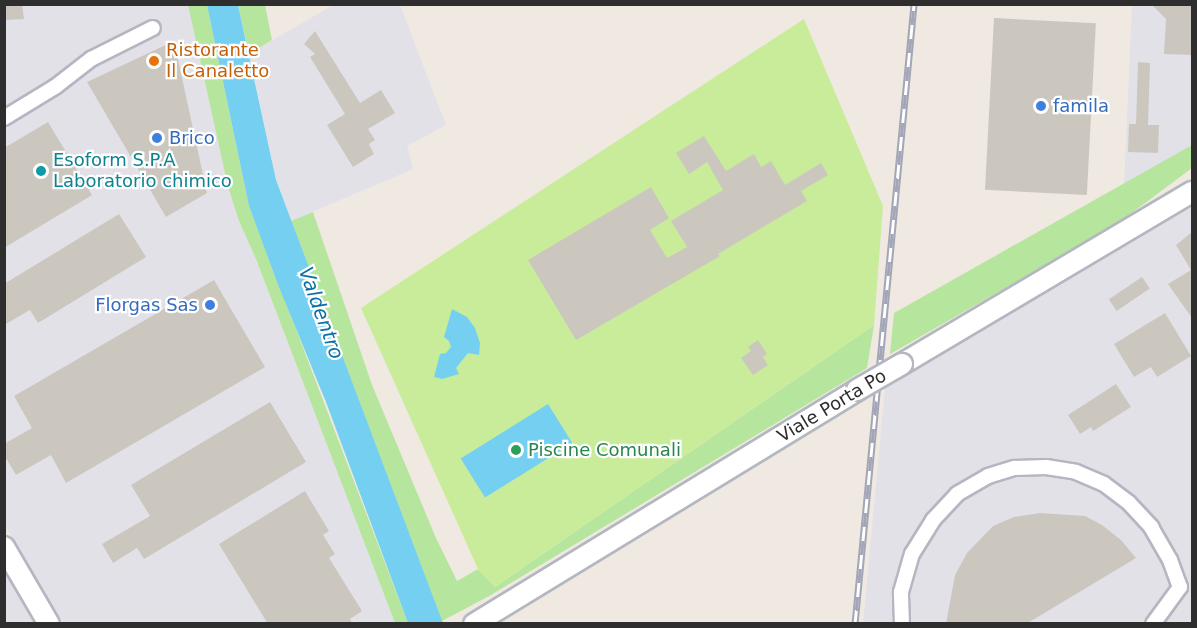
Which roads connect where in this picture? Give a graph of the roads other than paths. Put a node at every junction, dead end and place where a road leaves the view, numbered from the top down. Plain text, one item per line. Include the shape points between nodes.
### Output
1 (153, 28) dead end
2 (4, 118) edge
3 (1192, 192) edge
4 (4, 548) edge
5 (478, 622) edge
6 (49, 624) edge
7 (902, 624) edge
8 (1153, 624) edge

1 - 2 street via 91,59 56,87
3 - 5 main road, Viale Porta Po, bridge via 857,390
4 - 6 main road
7 - 8 street via 901,592 912,554 933,520 957,494 988,476 1025,467 1076,472 1104,484 1129,503 1151,528 1180,587

